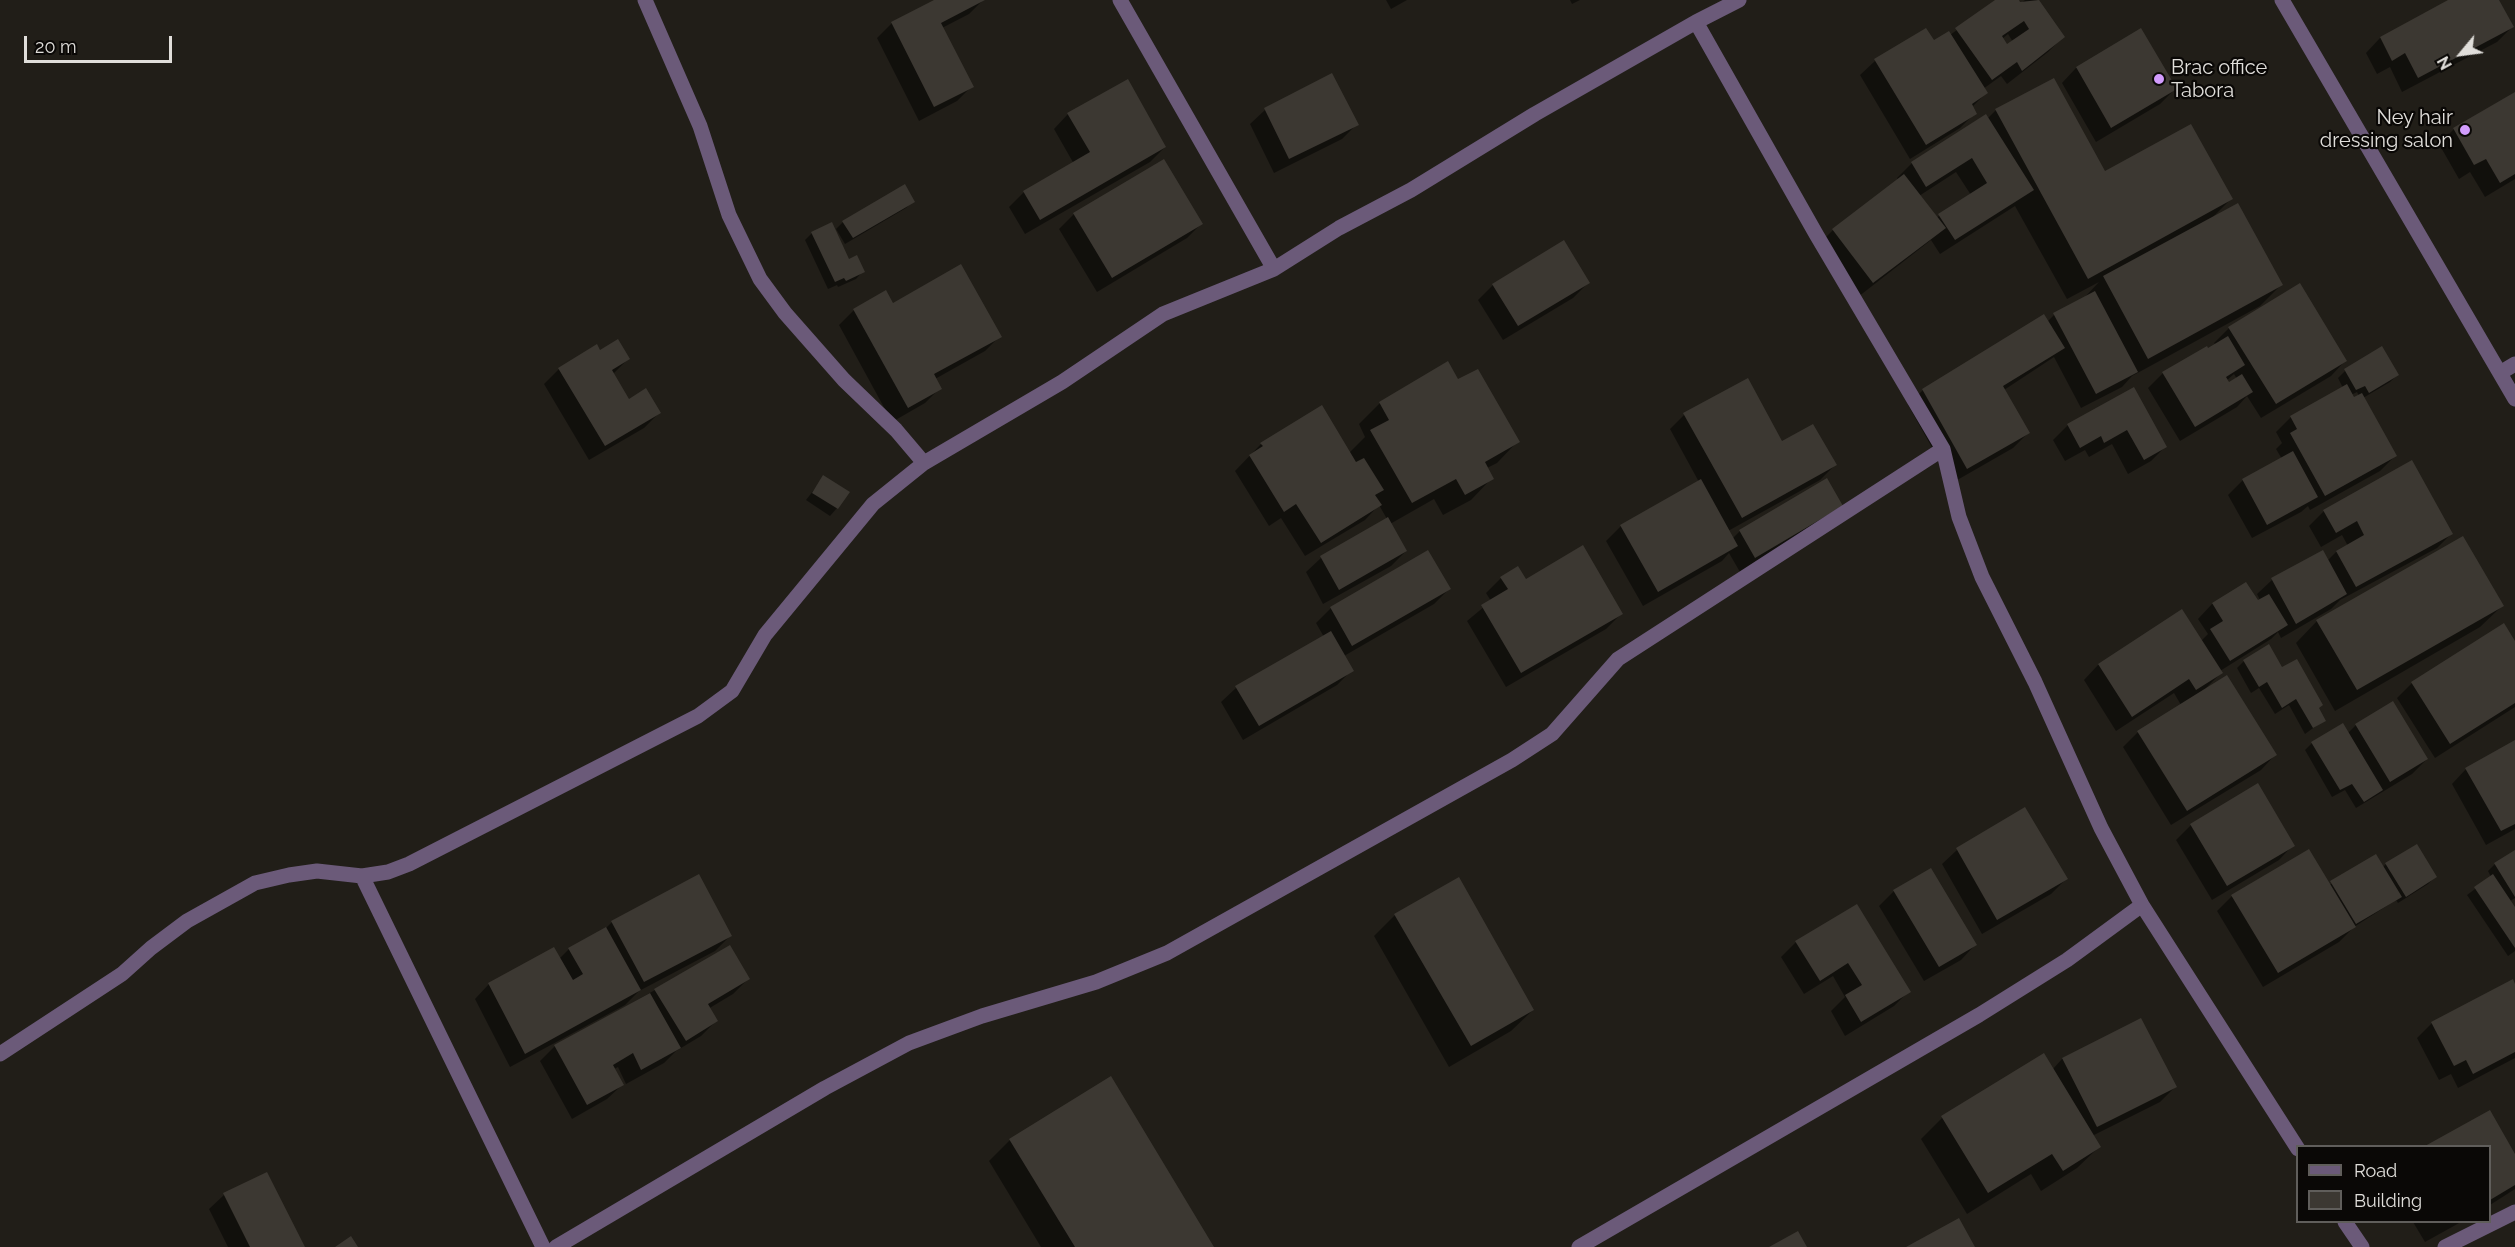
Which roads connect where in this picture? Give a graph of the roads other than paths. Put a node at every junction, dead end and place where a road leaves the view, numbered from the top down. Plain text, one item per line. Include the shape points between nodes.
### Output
1 (645, 0) edge
2 (1120, 0) edge
3 (1739, 0) edge
4 (2282, 0) edge
5 (1696, 22) junction
6 (1274, 269) junction
7 (2515, 364) edge
8 (2500, 373) junction
9 (2515, 399) edge
10 (1943, 449) junction
11 (924, 463) junction
12 (362, 876) junction
13 (2142, 905) junction
14 (0, 1054) edge
15 (2296, 1146) edge
16 (2515, 1212) edge
17 (2346, 1223) edge
18 (543, 1247) edge
19 (556, 1247) edge
20 (1579, 1247) edge
21 (2362, 1247) edge
22 (2445, 1247) edge

1 - 11 street via 700,126 729,215 760,279 784,313
2 - 6 street
3 - 5 street
4 - 8 street
5 - 6 street
5 - 10 street
6 - 11 street via 1163,314 1062,382
7 - 8 street
8 - 9 street
10 - 13 street via 1959,517 1982,577 2101,828
10 - 19 street via 1618,659 1552,734 1512,760 1167,953 1096,982 982,1016 909,1043 825,1088
11 - 12 street via 873,504 765,635 732,691 698,716 410,864
12 - 14 street via 317,871 255,883 188,921 122,974
12 - 18 street
13 - 15 street
13 - 20 street via 2067,960 1979,1015
16 - 22 street
17 - 21 street

